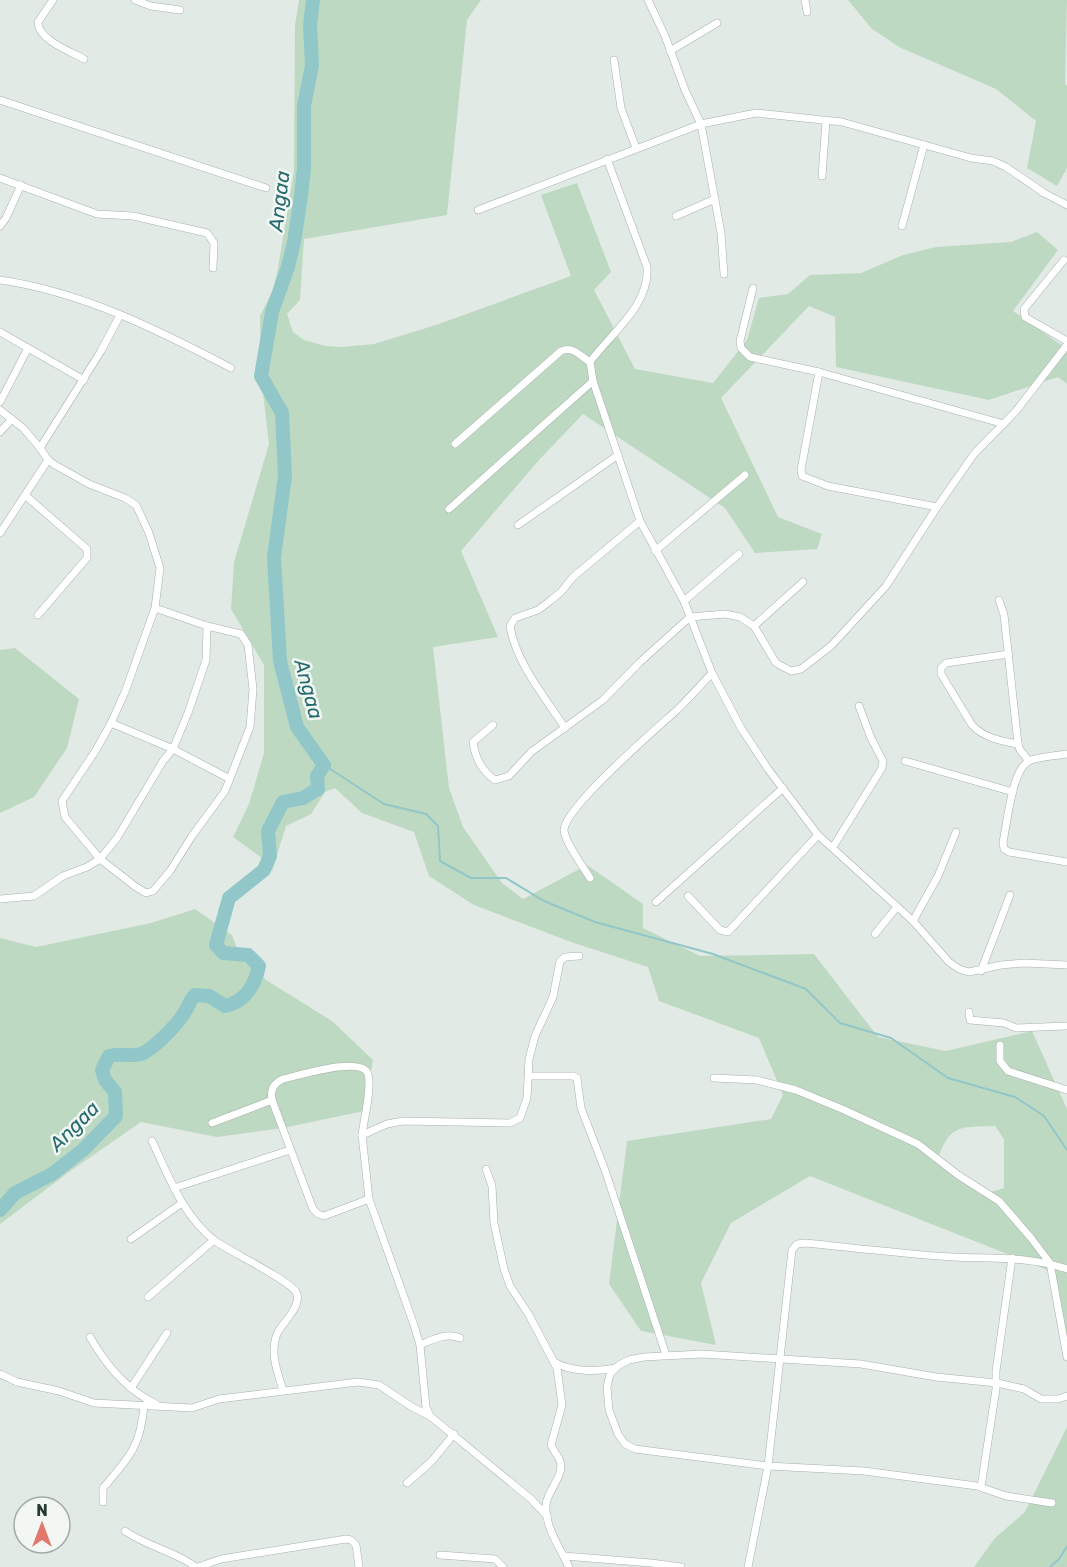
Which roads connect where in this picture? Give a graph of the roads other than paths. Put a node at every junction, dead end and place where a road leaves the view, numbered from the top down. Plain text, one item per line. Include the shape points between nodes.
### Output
1 (52, 0) edge
2 (135, 0) edge
3 (648, 0) edge
4 (805, 0) edge
5 (180, 10) dead end
6 (807, 12) dead end
7 (717, 23) dead end
8 (670, 51) junction
9 (84, 59) dead end
10 (614, 60) dead end
11 (0, 100) edge
12 (826, 120) junction
13 (702, 124) junction
14 (924, 145) junction
15 (636, 148) junction
16 (607, 159) junction
17 (822, 176) dead end
18 (0, 178) edge
19 (21, 185) junction
20 (266, 188) dead end
21 (715, 199) junction
22 (1067, 205) edge
23 (478, 210) dead end
24 (676, 216) dead end
25 (0, 226) edge
26 (902, 226) dead end
27 (1064, 260) dead end
28 (213, 268) dead end
29 (724, 274) dead end
30 (0, 280) edge
31 (753, 288) dead end
32 (120, 315) junction
33 (0, 332) edge
34 (1067, 343) edge
35 (28, 348) junction
36 (590, 362) junction
37 (231, 368) dead end
38 (819, 372) junction
39 (84, 380) junction
40 (593, 381) junction
41 (0, 402) edge
42 (0, 410) edge
43 (12, 419) junction
44 (1004, 424) junction
45 (0, 432) edge
46 (455, 444) dead end
47 (40, 448) junction
48 (618, 455) junction
49 (48, 460) junction
50 (745, 474) dead end
51 (26, 496) junction
52 (937, 507) junction
53 (449, 509) dead end
54 (640, 521) junction
55 (518, 525) dead end
56 (0, 533) edge
57 (655, 551) junction
58 (739, 554) dead end
59 (804, 582) dead end
60 (999, 600) dead end
61 (684, 601) junction
62 (155, 608) junction
63 (38, 615) dead end
64 (690, 617) junction
65 (207, 626) junction
66 (754, 626) junction
67 (1009, 654) junction
68 (712, 674) junction
69 (858, 706) dead end
70 (111, 723) junction
71 (493, 725) dead end
72 (565, 728) junction
73 (1018, 744) junction
74 (173, 749) junction
75 (1067, 754) edge
76 (904, 761) dead end
77 (1029, 761) junction
78 (228, 778) junction
79 (783, 788) junction
80 (1013, 792) junction
81 (956, 832) dead end
82 (818, 834) junction
83 (833, 847) junction
84 (100, 859) junction
85 (1067, 862) edge
86 (590, 878) dead end
87 (1010, 895) dead end
88 (688, 896) dead end
89 (0, 899) edge
90 (656, 902) dead end
91 (897, 907) junction
92 (913, 921) junction
93 (875, 934) dead end
94 (579, 956) dead end
95 (1067, 965) edge
96 (981, 971) junction
97 (969, 1012) dead end
98 (1067, 1026) edge
99 (1000, 1044) dead end
100 (530, 1076) junction
101 (714, 1078) dead end
102 (1067, 1090) edge
103 (272, 1100) junction
104 (212, 1123) dead end
105 (362, 1135) junction
106 (152, 1141) dead end
107 (290, 1150) junction
108 (486, 1169) dead end
109 (174, 1188) junction
110 (369, 1199) junction
111 (182, 1203) junction
112 (132, 1239) dead end
113 (214, 1240) junction
114 (1011, 1258) junction
115 (1050, 1263) junction
116 (1067, 1269) edge
117 (148, 1298) dead end
118 (167, 1333) dead end
119 (90, 1337) dead end
120 (460, 1338) dead end
121 (420, 1345) junction
122 (666, 1355) junction
123 (1067, 1357) edge
124 (781, 1359) junction
125 (554, 1362) junction
126 (616, 1368) junction
127 (0, 1374) edge
128 (996, 1383) junction
129 (131, 1388) junction
130 (283, 1390) junction
131 (1067, 1396) edge
132 (144, 1405) junction
133 (159, 1405) junction
134 (430, 1416) junction
135 (454, 1434) junction
136 (768, 1466) junction
137 (407, 1483) dead end
138 (981, 1487) junction
139 (103, 1502) dead end
140 (1052, 1503) dead end
141 (547, 1516) junction
142 (125, 1531) dead end
143 (440, 1555) dead end
144 (564, 1556) junction
145 (197, 1567) edge
146 (359, 1567) edge
147 (503, 1567) edge
148 (569, 1567) edge
149 (681, 1567) edge
150 (748, 1567) edge

1 - 9 street via 38,22 39,30
2 - 5 street
3 - 8 street
4 - 6 street
7 - 8 street
8 - 13 street
10 - 15 street via 621,108
11 - 20 street
12 - 13 street via 756,113
12 - 14 street
12 - 17 street
13 - 15 street
13 - 21 street
14 - 22 street via 993,161
14 - 26 street
15 - 16 street
16 - 23 street
16 - 36 street via 647,274 638,304
18 - 19 street
19 - 25 street
19 - 28 street via 97,214 133,216 207,233 214,243
21 - 24 street
21 - 29 street
27 - 34 street via 1023,313
30 - 32 street via 65,293
31 - 38 street via 741,348 750,357
32 - 37 street
32 - 39 street
33 - 35 street
34 - 44 street
35 - 39 street
35 - 41 street
36 - 40 street
36 - 46 street via 574,349 561,351
38 - 44 street
38 - 52 street via 802,476 828,486
39 - 47 street
40 - 48 street
40 - 53 street
42 - 43 street
43 - 45 street
43 - 47 street
44 - 52 street via 974,454
47 - 49 street
48 - 54 street
48 - 55 street
49 - 51 street
49 - 62 street via 72,476 125,498 140,510 160,568
50 - 57 street
51 - 56 street
51 - 63 street via 88,554
52 - 66 street via 886,586 831,646 801,669 791,671 776,663
54 - 57 street
54 - 72 street via 550,601 515,618 510,626 525,664
57 - 61 street
58 - 61 street
59 - 66 street
60 - 67 street
61 - 64 street
62 - 65 street
62 - 70 street
64 - 66 street via 725,614
64 - 68 street
64 - 72 street via 603,700
65 - 74 street via 206,660
65 - 78 street via 241,634 248,645 254,689 250,727
67 - 73 street
67 - 73 street via 946,663 941,674 978,731
68 - 79 street via 741,728
68 - 86 street via 610,771 564,827 565,836
69 - 83 street via 883,761 882,768
70 - 74 street
70 - 84 street via 62,801 65,817
71 - 72 street via 472,742 475,756 495,780 509,776 531,752
73 - 77 street
74 - 78 street
74 - 84 street
75 - 77 street
76 - 80 street
77 - 80 street via 1022,766
78 - 84 street via 225,791 153,891 147,893 136,887
79 - 82 street
79 - 90 street
80 - 85 street via 1004,849
81 - 92 street
82 - 83 street
82 - 88 street via 728,932 720,930
83 - 91 street
84 - 89 street via 63,876 34,896
87 - 96 street
91 - 92 street
91 - 93 street
92 - 96 street via 949,963 969,972
94 - 100 street via 560,961 554,997 535,1036 529,1059
95 - 96 street via 1024,963
97 - 98 street via 970,1020 975,1022 1004,1023 1016,1028
99 - 102 street via 1000,1061 1008,1071
100 - 105 street via 520,1118 510,1123 403,1121
100 - 122 street via 577,1078 581,1108
101 - 115 street via 757,1080 796,1090 918,1144 999,1201
103 - 104 street
103 - 105 street via 273,1087 283,1079 341,1066 364,1068 368,1084
103 - 107 street
105 - 110 street
106 - 109 street
107 - 109 street
107 - 110 street via 310,1205 318,1214 324,1216
108 - 125 street via 504,1269
109 - 111 street
110 - 121 street
111 - 112 street
111 - 113 street
113 - 117 street
113 - 130 street via 297,1294 297,1304 275,1339 275,1361
114 - 115 street
114 - 124 street via 797,1244 792,1250
114 - 128 street
115 - 116 street
115 - 123 street
118 - 129 street
119 - 129 street via 103,1358
120 - 121 street via 444,1336
121 - 134 street
122 - 124 street
122 - 126 street via 629,1360
124 - 128 street via 861,1364
124 - 136 street
125 - 126 street via 578,1369
125 - 141 street via 562,1405 551,1445 561,1470 548,1496
126 - 136 street via 607,1387 609,1410 625,1444 635,1449
127 - 132 street via 94,1402
128 - 131 street via 1024,1389 1041,1400
128 - 138 street
129 - 133 street
130 - 133 street via 219,1398 192,1408
130 - 134 street via 369,1383
132 - 133 street
132 - 139 street via 137,1444 103,1488
134 - 135 street
135 - 137 street
135 - 141 street
136 - 138 street via 864,1471
136 - 150 street
138 - 140 street via 1006,1496
141 - 144 street
142 - 145 street
143 - 147 street via 495,1559
144 - 148 street
144 - 149 street
145 - 146 street via 221,1559 346,1539 356,1545

